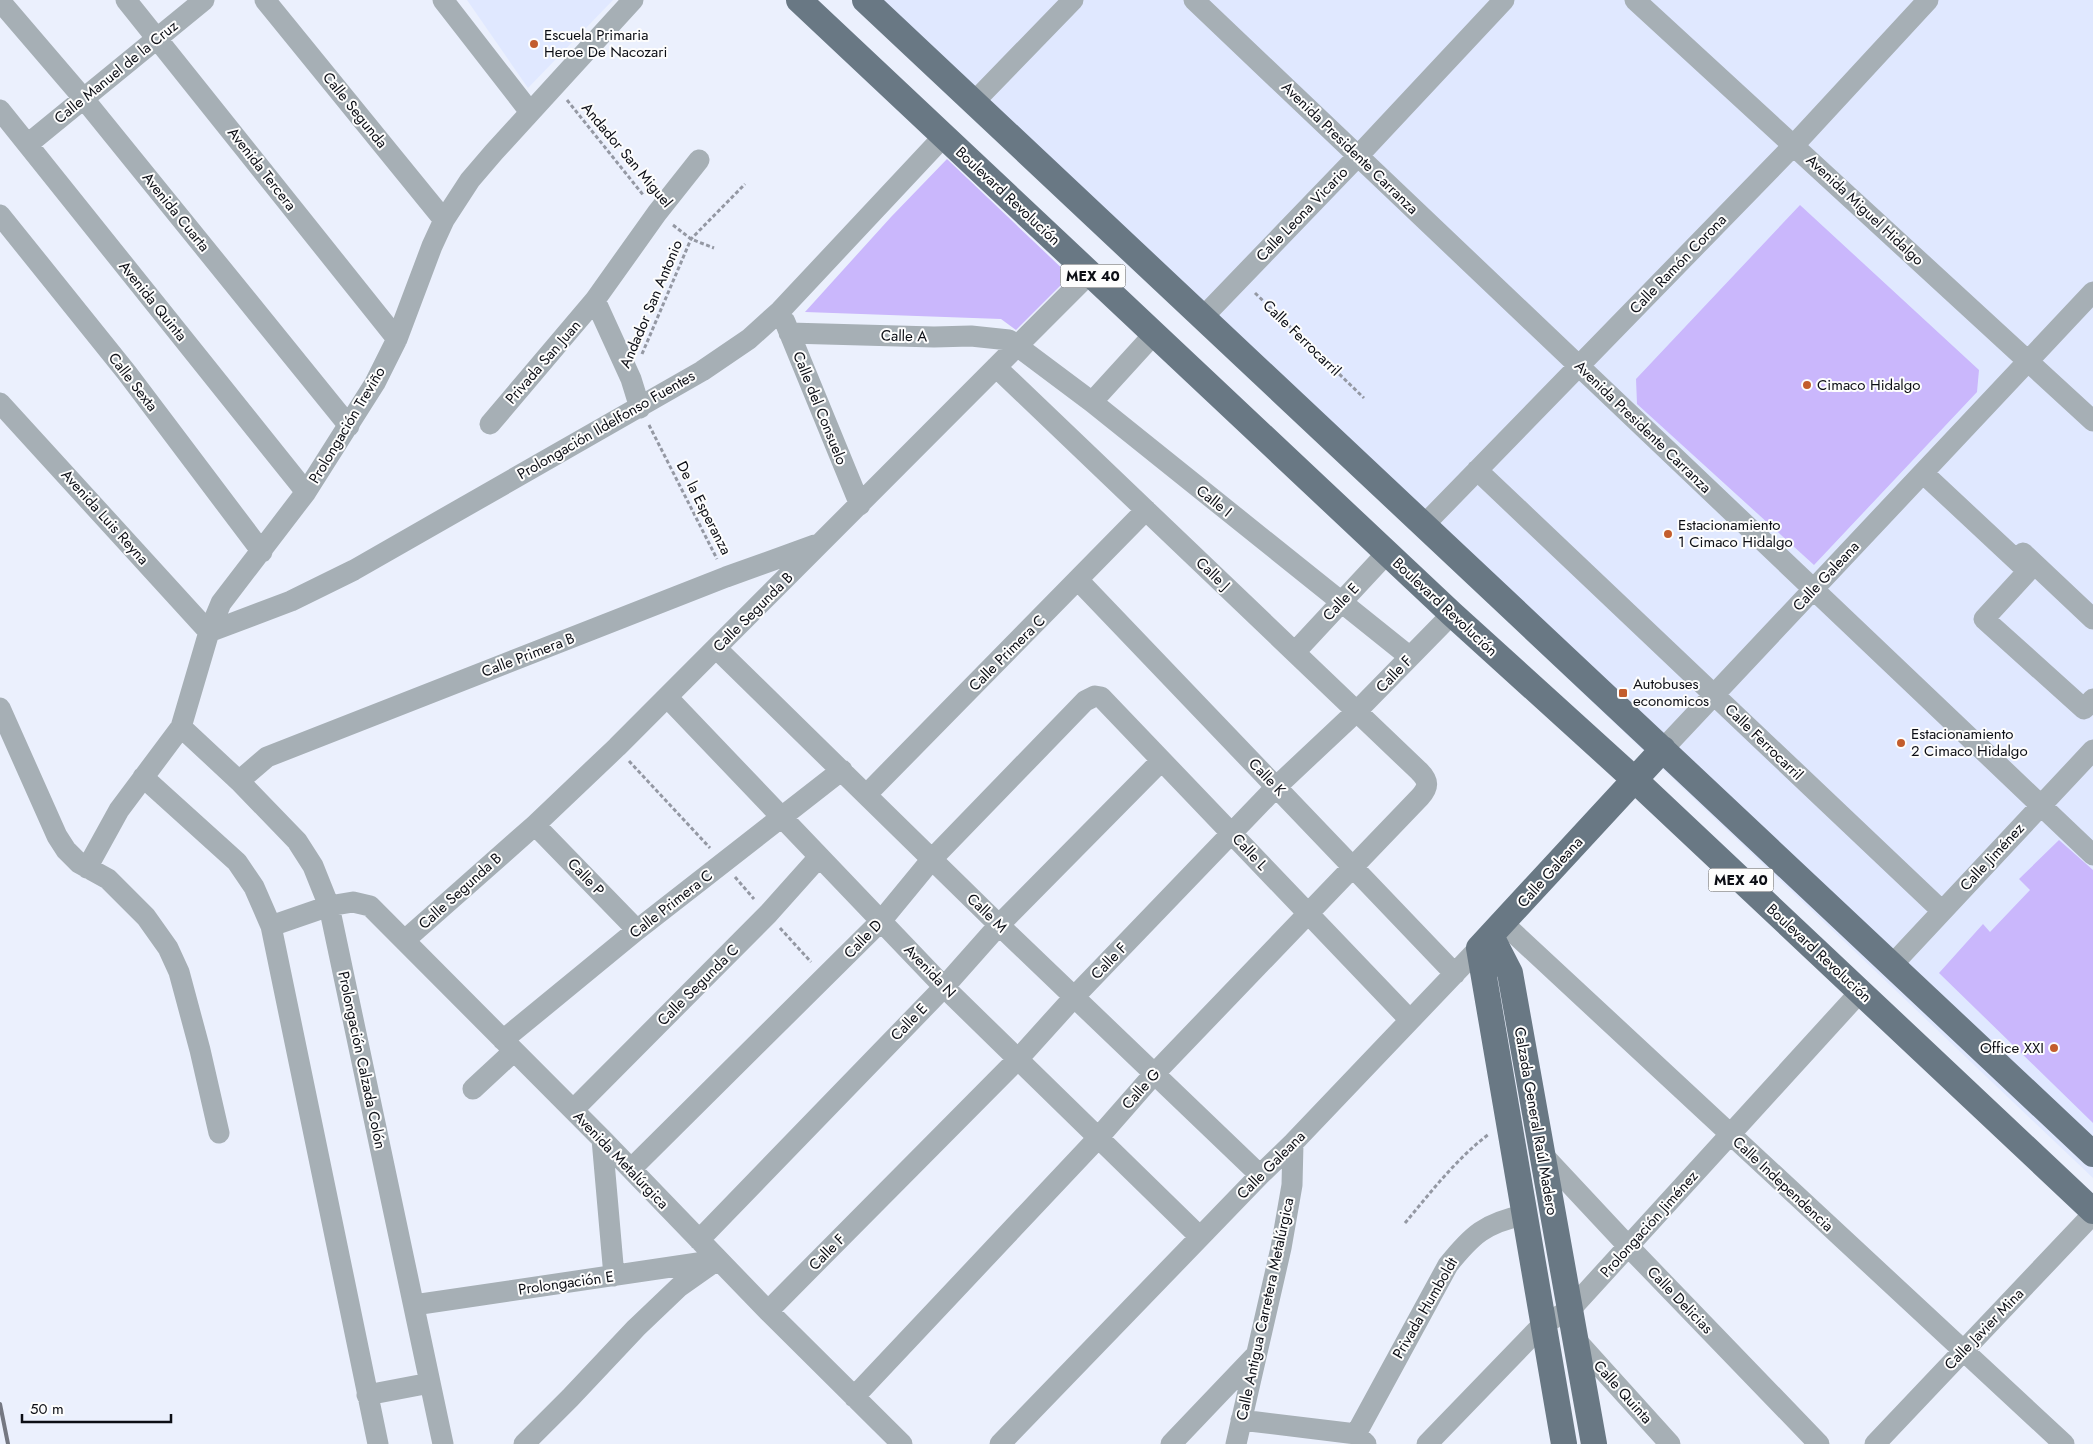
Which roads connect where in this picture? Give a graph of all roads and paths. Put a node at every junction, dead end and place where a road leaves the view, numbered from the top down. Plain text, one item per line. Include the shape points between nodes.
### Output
1 (126, 0) edge
2 (204, 0) edge
3 (265, 0) edge
4 (443, 0) edge
5 (633, 0) edge
6 (799, 0) edge
7 (865, 0) edge
8 (1073, 0) edge
9 (1194, 0) edge
10 (1504, 0) edge
11 (1635, 0) edge
12 (1928, 0) edge
13 (0, 1) edge
14 (158, 38) junction
15 (555, 85) junction
16 (84, 99) junction
17 (974, 102) junction
18 (0, 110) edge
19 (530, 112) junction
20 (944, 136) junction
21 (28, 144) junction
22 (1794, 145) junction
23 (1358, 156) junction
24 (699, 160) dead end
25 (744, 184) dead end
26 (657, 213) junction
27 (0, 214) edge
28 (444, 220) junction
29 (691, 238) junction
30 (714, 248) dead end
31 (1090, 273) junction
32 (1240, 279) junction
33 (2093, 292) edge
34 (595, 300) junction
35 (780, 311) junction
36 (1203, 317) junction
37 (789, 333) junction
38 (1154, 334) junction
39 (396, 339) junction
40 (1017, 347) junction
41 (2029, 360) junction
42 (1579, 366) junction
43 (996, 367) junction
44 (631, 379) junction
45 (1364, 398) dead end
46 (0, 402) edge
47 (1092, 402) junction
48 (640, 408) junction
49 (2093, 421) edge
50 (490, 424) dead end
51 (349, 426) junction
52 (1477, 470) junction
53 (1926, 470) junction
54 (306, 492) junction
55 (860, 505) junction
56 (1146, 510) junction
57 (1424, 525) junction
58 (824, 540) junction
59 (262, 552) junction
60 (1387, 552) junction
61 (726, 577) junction
62 (1078, 580) junction
63 (1814, 589) junction
64 (1340, 603) junction
65 (1452, 614) junction
66 (2093, 619) edge
67 (209, 632) junction
68 (717, 649) junction
69 (1295, 652) junction
70 (1410, 657) junction
71 (1714, 695) junction
72 (668, 698) junction
73 (2093, 699) edge
74 (1085, 701) joint
75 (0, 708) edge
76 (1357, 712) junction
77 (181, 727) junction
78 (1663, 749) junction
79 (2093, 750) edge
80 (1161, 761) junction
81 (842, 770) junction
82 (143, 777) junction
83 (1635, 780) junction
84 (239, 781) junction
85 (1428, 783) joint
86 (1276, 787) junction
87 (867, 794) junction
88 (2041, 805) junction
89 (782, 817) junction
90 (534, 825) junction
91 (1232, 833) junction
92 (2093, 855) edge
93 (820, 856) junction
94 (932, 859) junction
95 (1353, 867) junction
96 (87, 868) junction
97 (329, 906) junction
98 (1942, 911) junction
99 (1309, 914) junction
100 (881, 921) junction
101 (999, 925) junction
102 (271, 926) junction
103 (638, 930) junction
104 (1491, 936) junction
105 (405, 940) junction
106 (1892, 965) junction
107 (1455, 974) junction
108 (944, 986) junction
109 (1860, 992) junction
110 (1075, 996) junction
111 (1410, 1020) junction
112 (508, 1046) junction
113 (1019, 1058) junction
114 (1155, 1073) junction
115 (473, 1090) dead end
116 (573, 1110) junction
117 (1508, 1122) junction
118 (219, 1133) dead end
119 (1730, 1134) junction
120 (1098, 1138) junction
121 (602, 1139) junction
122 (1293, 1143) junction
123 (1542, 1154) junction
124 (2093, 1154) edge
125 (631, 1169) junction
126 (1260, 1175) junction
127 (2093, 1213) edge
128 (1524, 1215) junction
129 (1405, 1223) dead end
130 (1200, 1237) junction
131 (699, 1240) junction
132 (1628, 1246) junction
133 (718, 1260) junction
134 (614, 1276) junction
135 (414, 1305) junction
136 (1570, 1310) junction
137 (768, 1311) junction
138 (1543, 1324) junction
139 (1576, 1340) junction
140 (1963, 1350) junction
141 (1254, 1357) junction
142 (430, 1383) junction
143 (367, 1395) junction
144 (854, 1397) junction
145 (1241, 1420) junction
146 (1361, 1439) edge
147 (378, 1444) edge
148 (444, 1444) edge
149 (524, 1444) edge
150 (902, 1444) edge
151 (1000, 1444) edge
152 (1170, 1444) edge
153 (1236, 1444) edge
154 (1427, 1444) edge
155 (1564, 1444) edge
156 (1594, 1444) edge
157 (1670, 1444) edge
158 (1819, 1444) edge
159 (1875, 1444) edge
160 (2064, 1444) edge

1 - 14 street, Avenida Tercera
2 - 14 street, Calle Manuel de la Cruz
3 - 28 street, Calle Segunda
4 - 19 street
5 - 15 street, Prolongación Treviño
6 - 20 main road, Boulevard Revolución / MEX 40
7 - 17 main road, MEX 40
8 - 17 street
9 - 23 street, Avenida Presidente Carranza
10 - 23 street, Calle Leona Vicario
11 - 22 street, Avenida Miguel Hidalgo
12 - 22 street, Calle Ramón Corona
13 - 16 street, Avenida Cuarta
14 - 16 street, Calle Manuel de la Cruz
14 - 39 street, Avenida Tercera
15 - 19 street, Prolongación Treviño
15 - 26 path, Andador San Miguel
16 - 21 street, Calle Manuel de la Cruz
16 - 51 street, Avenida Cuarta
17 - 36 main road, MEX 40
18 - 21 street, Avenida Quinta
19 - 28 street, Prolongación Treviño via 476,173
20 - 31 main road, Boulevard Revolución / MEX 40
20 - 35 street, Prolongación Ildelfonso Fuentes
21 - 54 street, Avenida Quinta
22 - 41 street, Avenida Miguel Hidalgo
22 - 42 street, Calle Ramón Corona
23 - 32 street, Calle Leona Vicario
23 - 42 street, Avenida Presidente Carranza
24 - 26 street
25 - 29 path
26 - 29 path, Andador San Miguel
26 - 34 street, Privada San Juan
27 - 59 street, Calle Sexta via 127,373
28 - 39 street, Prolongación Treviño
29 - 30 path, Andador San Miguel
29 - 44 path, Andador San Antonio
31 - 38 main road, Boulevard Revolución / MEX 40
31 - 40 street, Calle Segunda B
32 - 36 street, Calle Leona Vicario
32 - 45 path, Calle Ferrocarril
33 - 41 street, Calle Galeana
34 - 44 street
34 - 50 street, Privada San Juan
35 - 37 street, Calle del Consuelo
35 - 48 street, Prolongación Ildelfonso Fuentes via 749,339
36 - 57 main road, MEX 40
37 - 40 street, Calle A via 971,336 1009,340
37 - 55 street, Calle del Consuelo
38 - 47 street
38 - 60 main road, Boulevard Revolución / MEX 40
39 - 51 street, Prolongación Treviño
40 - 43 street, Calle Segunda B
40 - 47 street, Calle I
41 - 49 street, Avenida Miguel Hidalgo
41 - 53 street, Calle Galeana
42 - 52 street, Calle Ramón Corona
42 - 63 street, Avenida Presidente Carranza
43 - 55 street, Calle Segunda B
43 - 56 street, Calle J
44 - 48 street
46 - 67 street, Avenida Luis Reyna
47 - 64 street, Calle I
48 - 61 path, De la Esperanza
48 - 67 street, Prolongación Ildelfonso Fuentes via 354,570 291,601
51 - 54 street, Prolongación Treviño
52 - 57 street, Calle Ramón Corona
52 - 71 street, Calle Ferrocarril
53 - 63 street, Calle Galeana
53 - 66 street
53 - 73 street via 2028,572 1984,619 2084,709
54 - 59 street, Prolongación Treviño
55 - 58 street, Calle Segunda B
56 - 62 street, Calle Primera C
56 - 69 street, Calle J
57 - 78 main road, MEX 40
58 - 61 street, Calle Primera B via 802,551
58 - 68 street, Calle Segunda B
59 - 67 street, Prolongación Treviño via 221,603
60 - 64 street, Calle E
60 - 65 main road, Boulevard Revolución / MEX 40
61 - 84 street, Calle Primera B via 267,758
62 - 86 street, Calle K
62 - 87 street, Calle Primera C
63 - 71 street, Calle Galeana
63 - 88 street, Avenida Presidente Carranza
64 - 69 street, Calle E
64 - 70 street, Calle I
65 - 70 street, Calle F
65 - 83 main road, Boulevard Revolución / MEX 40
67 - 77 street, Prolongación Treviño
68 - 72 street, Calle Segunda B
68 - 81 street, Calle M
69 - 76 street, Calle J
70 - 76 street, Calle F
71 - 78 street, Calle Galeana
71 - 98 street, Calle Ferrocarril
72 - 89 street, Avenida N
72 - 90 street, Calle Segunda B
74 - 80 street, Calle L via 1101,697
74 - 94 street, Calle D
75 - 96 street via 57,836 66,850
76 - 85 street, Calle J
76 - 86 street, Calle F
77 - 82 street, Prolongación Treviño
77 - 84 street, Prolongación Calzada Colón
78 - 83 main road, Calle Galeana
78 - 106 main road, MEX 40
79 - 88 street, Calle Jiménez
80 - 91 street, Calle L
80 - 101 street, Calle E
81 - 87 street, Calle M
81 - 89 street, Calle Primera C
82 - 96 street, Prolongación Treviño via 119,810
82 - 102 street via 237,862 254,887
83 - 104 main road, Calle Galeana
83 - 109 main road, Boulevard Revolución / MEX 40
84 - 97 street, Prolongación Calzada Colón via 297,841 313,866
85 - 95 street, Calle G via 1426,790
86 - 91 street, Calle F
86 - 95 street, Calle K
87 - 94 street, Calle M
88 - 92 street, Avenida Presidente Carranza
88 - 98 street, Calle Jiménez
89 - 93 street, Avenida N
89 - 103 street, Calle Primera C
90 - 103 street, Calle P
90 - 105 street, Calle Segunda B
91 - 99 street, Calle L
91 - 110 street, Calle F
93 - 100 street, Avenida N
93 - 116 street, Calle Segunda C via 768,914
94 - 100 street, Calle D
94 - 101 street, Calle M
95 - 99 street, Calle G
95 - 107 street, Calle K
96 - 118 street via 108,879 146,917 168,948 179,972
97 - 102 street, Avenida Metalúrgica
97 - 105 street, Avenida Metalúrgica via 353,902 370,906
97 - 135 street, Prolongación Calzada Colón
98 - 106 street, Calle Jiménez
99 - 111 street, Calle L
99 - 114 street, Calle G
100 - 108 street, Avenida N
100 - 125 street, Calle D
101 - 108 street, Calle E
101 - 110 street, Calle M
102 - 143 street
103 - 112 street, Calle Primera C
104 - 107 street, Calle Galeana
104 - 117 main road, Calzada General Raúl Madero
104 - 119 street, Calle Independencia
104 - 123 main road, Calzada General Raúl Madero via 1510,973
105 - 112 street, Avenida Metalúrgica
106 - 124 main road, MEX 40
107 - 111 street, Calle Galeana
108 - 113 street, Avenida N
108 - 131 street, Calle E
109 - 119 street, Prolongación Jiménez
109 - 127 main road, Boulevard Revolución / MEX 40
110 - 113 street, Calle F
110 - 114 street, Calle M
111 - 122 street, Calle Galeana
112 - 115 street, Calle Primera C
112 - 116 street, Avenida Metalúrgica
113 - 120 street, Avenida N
113 - 137 street, Calle F
114 - 120 street, Calle G
114 - 126 street, Calle M
116 - 121 street, Avenida Metalúrgica
117 - 128 main road, Calzada General Raúl Madero
117 - 129 path via 1474,1145
119 - 132 street, Prolongación Jiménez
119 - 140 street, Calle Independencia
120 - 130 street, Avenida N
120 - 144 street, Calle G
121 - 125 street, Avenida Metalúrgica
121 - 134 street
122 - 126 street, Calle Galeana
122 - 141 street, Calle Antigua Carretera Metalúrgica via 1292,1185 1281,1248
123 - 132 street, Calle Delicias
123 - 136 main road, Calzada General Raúl Madero
125 - 131 street, Avenida Metalúrgica
126 - 130 street, Calle Galeana
127 - 140 street, Calle Javier Mina
128 - 138 main road, Calzada General Raúl Madero
128 - 146 street, Privada Humboldt via 1503,1219 1483,1228 1465,1243 1448,1265
130 - 151 street, Calle Galeana
131 - 133 street, Avenida Metalúrgica
132 - 136 street, Prolongación Jiménez
132 - 158 street, Calle Delicias
133 - 134 street, Prolongación E
133 - 137 street, Avenida Metalúrgica
133 - 149 street via 678,1287
134 - 135 street, Prolongación E
135 - 142 street, Prolongación Calzada Colón
136 - 138 street, Prolongación Jiménez
136 - 139 main road, Calzada General Raúl Madero
137 - 144 street, Avenida Metalúrgica
138 - 154 street, Prolongación Jiménez
138 - 155 main road, Calzada General Raúl Madero
139 - 156 main road, Calzada General Raúl Madero
139 - 157 street, Calle Quinta
140 - 159 street, Calle Javier Mina
140 - 160 street, Calle Independencia
141 - 145 street, Calle Antigua Carretera Metalúrgica
141 - 152 street
142 - 143 street
142 - 148 street, Prolongación Calzada Colón
143 - 147 street
144 - 150 street, Avenida Metalúrgica
145 - 146 street
145 - 153 street, Calle Antigua Carretera Metalúrgica

